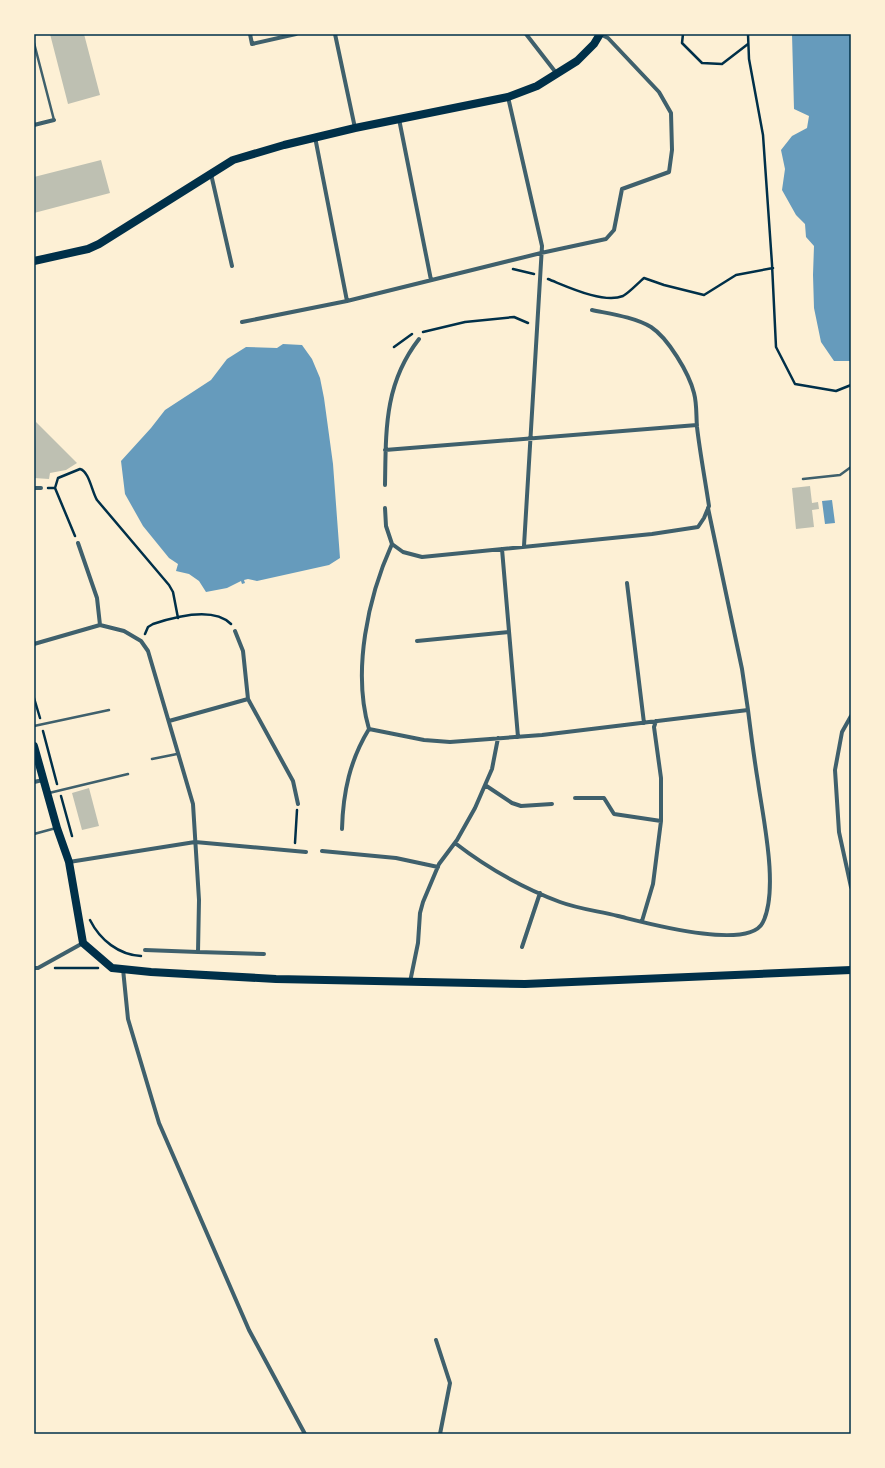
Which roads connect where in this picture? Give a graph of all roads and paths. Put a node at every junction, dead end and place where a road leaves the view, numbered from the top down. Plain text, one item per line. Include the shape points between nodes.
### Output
1 (250, 34) edge
2 (296, 34) edge
3 (335, 34) edge
4 (526, 34) edge
5 (600, 34) edge
6 (683, 34) edge
7 (748, 34) edge
8 (34, 43) edge
9 (748, 44) junction
10 (557, 74) junction
11 (508, 97) junction
12 (399, 118) junction
13 (54, 120) joint
14 (34, 126) edge
15 (354, 128) junction
16 (315, 137) junction
17 (211, 174) junction
18 (541, 253) junction
19 (34, 261) edge
20 (232, 266) dead end
21 (773, 268) junction
22 (540, 275) junction
23 (431, 280) junction
24 (347, 301) junction
25 (592, 310) dead end
26 (242, 322) dead end
27 (528, 323) dead end
28 (419, 339) dead end
29 (394, 347) dead end
30 (851, 385) edge
31 (697, 425) junction
32 (531, 439) junction
33 (385, 450) junction
34 (851, 467) edge
35 (803, 479) dead end
36 (385, 485) dead end
37 (34, 488) edge
38 (41, 488) joint
39 (55, 488) junction
40 (385, 508) dead end
41 (708, 508) junction
42 (78, 543) joint
43 (392, 544) junction
44 (524, 546) junction
45 (502, 549) junction
46 (627, 583) dead end
47 (178, 618) junction
48 (100, 625) junction
49 (235, 632) joint
50 (509, 632) junction
51 (141, 641) junction
52 (417, 641) dead end
53 (34, 644) edge
54 (34, 698) edge
55 (248, 699) junction
56 (109, 710) dead end
57 (748, 710) junction
58 (851, 716) edge
59 (169, 721) junction
60 (656, 721) junction
61 (644, 723) junction
62 (41, 724) junction
63 (34, 726) edge
64 (369, 729) junction
65 (518, 737) junction
66 (498, 738) junction
67 (34, 746) edge
68 (177, 754) junction
69 (152, 759) dead end
70 (128, 774) dead end
71 (43, 780) junction
72 (34, 782) edge
73 (485, 785) junction
74 (59, 790) junction
75 (47, 793) junction
76 (575, 798) dead end
77 (298, 804) joint
78 (552, 804) dead end
79 (661, 821) junction
80 (57, 828) junction
81 (342, 828) dead end
82 (34, 834) edge
83 (73, 840) dead end
84 (195, 842) junction
85 (455, 842) junction
86 (322, 851) dead end
87 (294, 852) junction
88 (306, 852) dead end
89 (69, 862) junction
90 (438, 867) junction
91 (851, 887) edge
92 (540, 893) junction
93 (89, 918) dead end
94 (642, 921) junction
95 (84, 943) junction
96 (522, 947) dead end
97 (145, 950) dead end
98 (198, 952) junction
99 (264, 954) dead end
100 (145, 957) dead end
101 (36, 968) edge
102 (112, 968) junction
103 (123, 969) junction
104 (851, 970) edge
105 (410, 982) junction
106 (436, 1340) dead end
107 (305, 1434) edge
108 (440, 1434) edge

1 - 2 street via 252,44
3 - 15 street
4 - 10 street
5 - 10 main road via 577,61
5 - 18 street via 608,38 660,92 671,113 670,172 622,189 614,230 606,239
6 - 9 path via 682,43 702,63 722,64
7 - 9 path
8 - 13 lane
9 - 21 path via 763,135
10 - 11 main road via 537,86
11 - 12 main road
11 - 18 street via 542,246
12 - 15 main road
12 - 23 street
13 - 14 street
15 - 16 main road
16 - 17 main road via 233,160
16 - 24 street
17 - 19 main road via 99,244 81,251
17 - 20 street
18 - 22 street
18 - 23 street
21 - 22 path via 736,275 704,295 644,278 623,296 604,297 576,290
21 - 30 path via 776,347 795,384 836,391
22 - 32 street
23 - 24 street
24 - 26 street
25 - 31 street via 627,318 651,327 664,338 684,370 693,391 697,407
27 - 29 path via 514,317 465,322 411,334
28 - 33 street via 399,370 386,429
31 - 32 street
31 - 41 street
32 - 33 street
32 - 44 street
33 - 36 street
34 - 35 lane via 840,475
37 - 38 street
38 - 39 path
39 - 42 path
39 - 47 path via 58,478 80,469 87,473 97,500 171,588
40 - 43 street via 386,526
41 - 44 street via 698,527
41 - 57 street via 742,669
42 - 48 street via 97,598
43 - 45 street via 403,552 422,556
43 - 64 street via 379,572 366,630 362,685 364,711
44 - 45 street
45 - 50 street
46 - 61 street
47 - 49 path via 211,614 226,620
47 - 51 path via 148,627
48 - 51 street via 124,631
48 - 53 street
49 - 55 street via 243,651
50 - 52 street
50 - 65 street
51 - 59 street via 148,651
54 - 62 path
55 - 59 street
55 - 77 street via 293,781
56 - 62 lane
57 - 60 street
57 - 94 street via 770,867 769,892 763,923 745,933 709,934 690,933
58 - 91 street via 842,732 835,770 839,832
59 - 68 street
60 - 61 street
60 - 79 street via 654,727 660,778
61 - 65 street
62 - 63 lane
62 - 74 path
64 - 66 street via 424,740 450,742
64 - 81 street via 346,782
65 - 66 street
66 - 73 street via 492,769
67 - 71 main road
68 - 69 lane
68 - 84 street via 193,804
70 - 74 lane
71 - 72 street
71 - 75 main road
73 - 78 street via 521,806
73 - 85 street
74 - 75 lane
74 - 83 path
75 - 80 main road
76 - 79 street via 604,798 614,814
77 - 87 path
79 - 94 street via 653,884
80 - 82 lane
80 - 89 main road
84 - 87 street
84 - 89 street
84 - 98 street via 199,900
85 - 90 street
85 - 92 street via 472,856 505,876
86 - 90 street via 396,858
87 - 88 street
89 - 95 main road
90 - 105 street via 421,908 418,944
92 - 94 street via 581,909
92 - 96 street
93 - 100 path via 107,942 132,956
95 - 101 street
95 - 102 main road
97 - 98 street
98 - 99 street
101 - 102 path
102 - 103 main road
103 - 105 main road via 276,979
103 - 107 street via 128,1019 159,1123 249,1330
104 - 105 main road via 601,982
106 - 108 street via 450,1384

